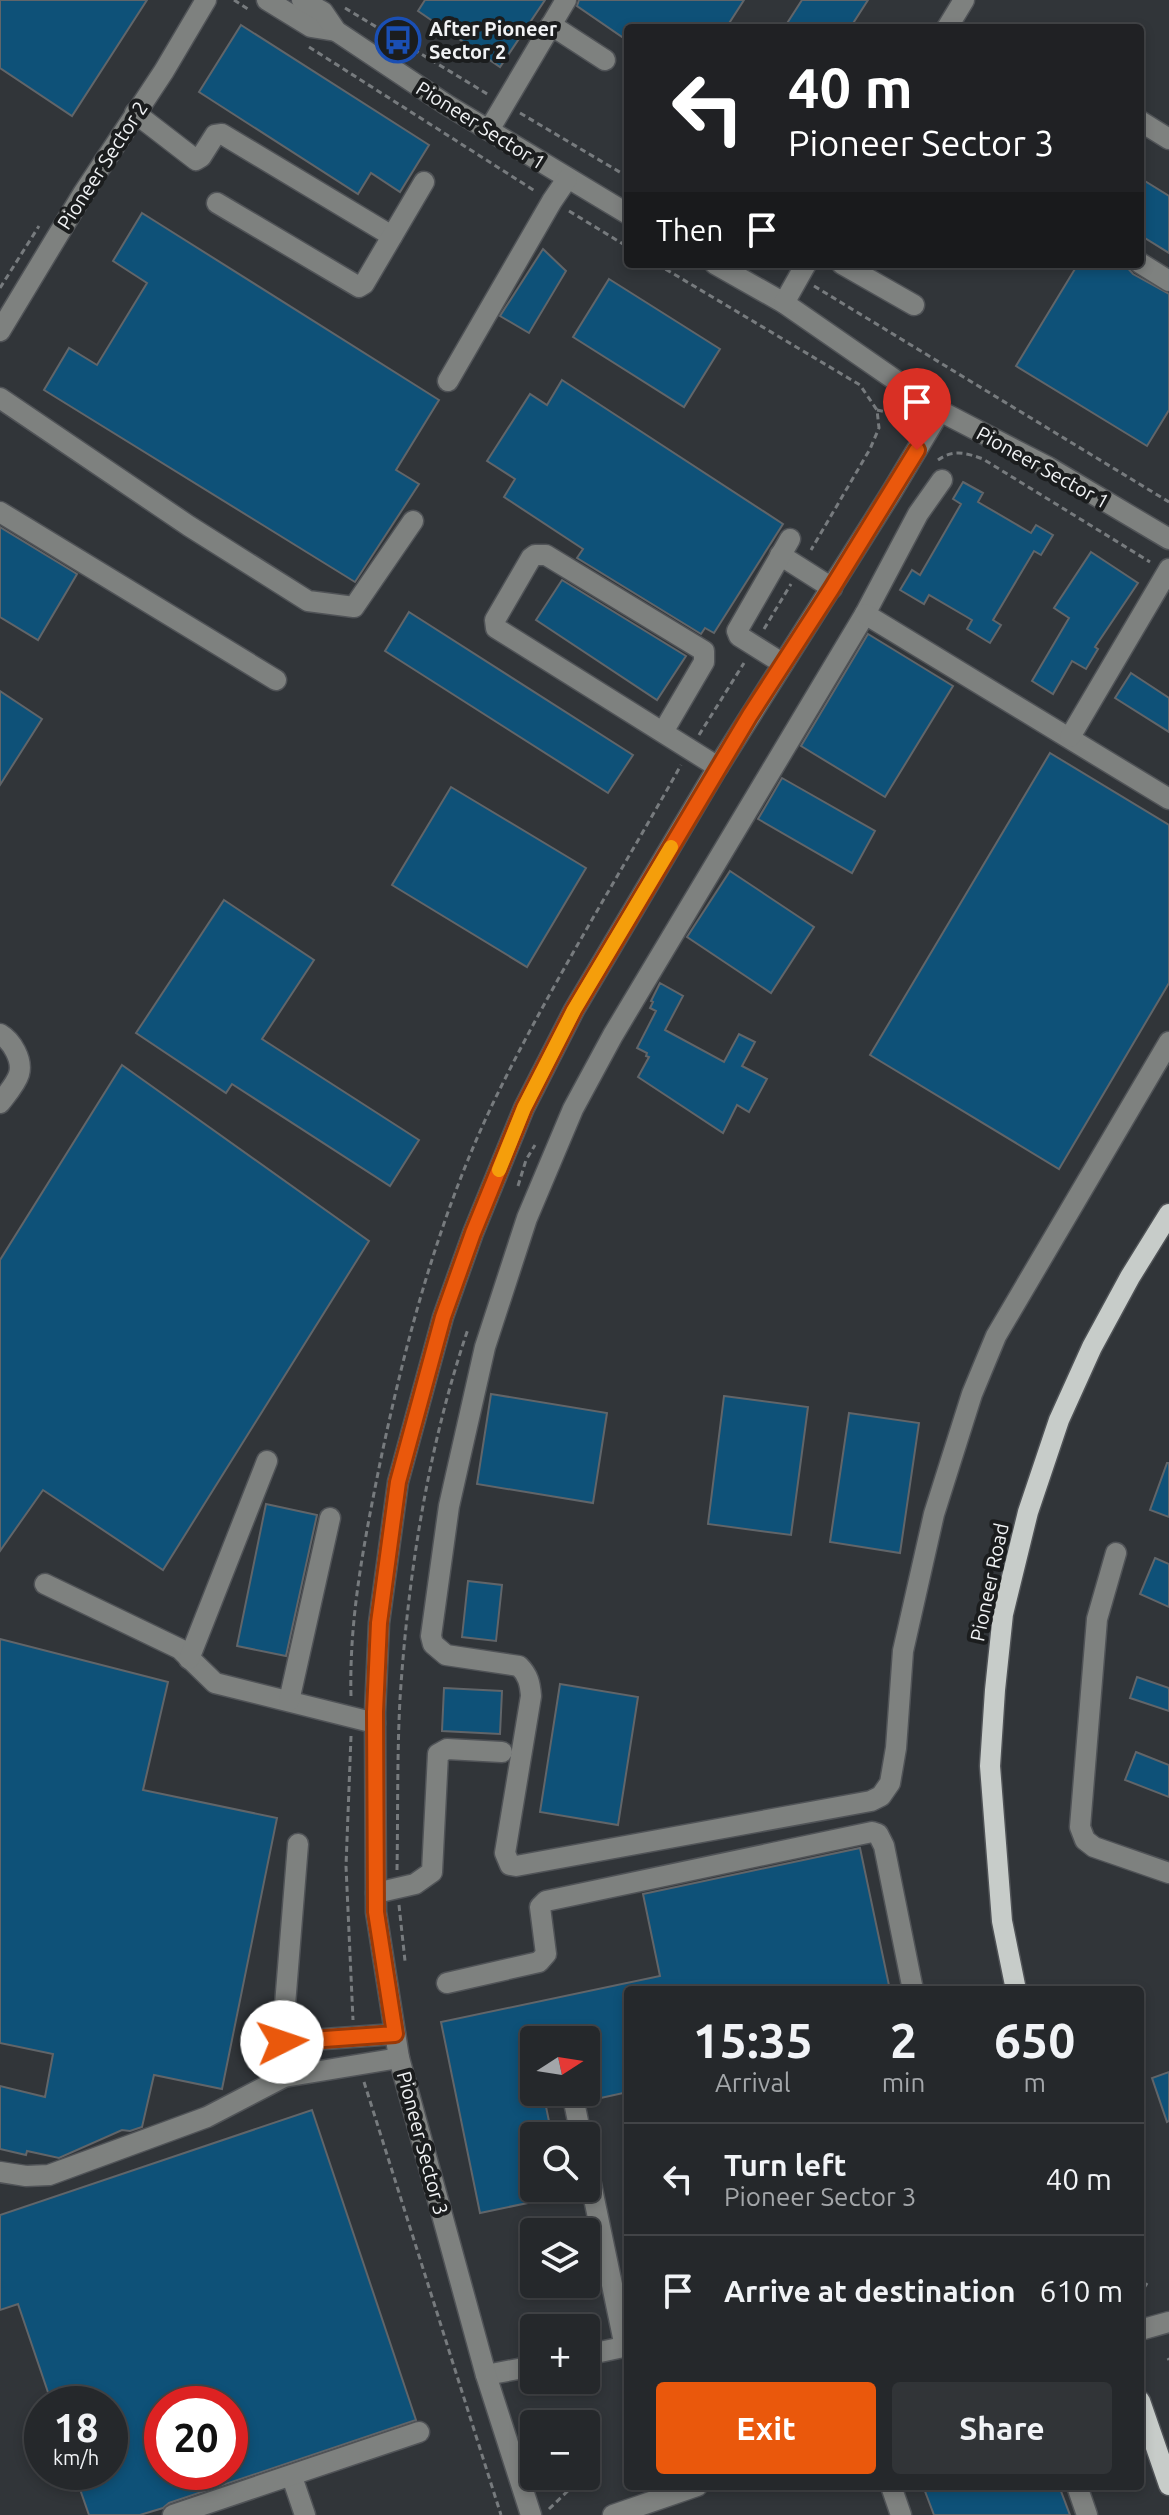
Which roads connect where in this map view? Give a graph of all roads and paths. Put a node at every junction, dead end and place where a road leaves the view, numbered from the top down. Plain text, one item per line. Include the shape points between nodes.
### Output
1 (206, 0) edge
2 (234, 0) edge
3 (302, 0) edge
4 (566, 0) edge
5 (964, 0) edge
6 (257, 4) edge
7 (345, 8) dead end
8 (949, 24) edge
9 (551, 25) junction
10 (336, 31) junction
11 (301, 42) dead end
12 (605, 60) dead end
13 (504, 104) junction
14 (135, 113) junction
15 (1144, 123) edge
16 (489, 130) junction
17 (1169, 139) edge
18 (624, 175) edge
19 (567, 179) junction
20 (424, 182) dead end
21 (552, 201) junction
22 (217, 203) dead end
23 (624, 212) edge
24 (392, 236) junction
25 (624, 245) edge
26 (1144, 265) edge
27 (664, 268) edge
28 (849, 268) edge
29 (802, 270) edge
30 (747, 272) edge
31 (1169, 281) edge
32 (784, 303) junction
33 (914, 305) dead end
34 (0, 331) edge
35 (448, 381) dead end
36 (0, 398) edge
37 (940, 411) junction
38 (938, 472) joint
39 (1169, 502) edge
40 (0, 512) edge
41 (413, 521) dead end
42 (1166, 531) edge
43 (801, 567) junction
44 (1168, 571) edge
45 (832, 588) junction
46 (865, 614) junction
47 (755, 645) junction
48 (782, 663) junction
49 (276, 680) dead end
50 (663, 732) junction
51 (1070, 737) junction
52 (691, 749) junction
53 (718, 767) junction
54 (1169, 799) edge
55 (0, 1034) edge
56 (1169, 1042) edge
57 (0, 1103) edge
58 (541, 1133) dead end
59 (516, 1189) dead end
60 (1169, 1214) edge
61 (472, 1318) dead end
62 (267, 1461) dead end
63 (330, 1518) dead end
64 (1116, 1553) dead end
65 (45, 1584) dead end
66 (189, 1659) junction
67 (289, 1701) junction
68 (352, 1717) junction
69 (375, 1723) junction
70 (502, 1752) dead end
71 (298, 1844) dead end
72 (1169, 1873) edge
73 (397, 1888) junction
74 (376, 1893) junction
75 (406, 1964) dead end
76 (447, 1983) dead end
77 (912, 1986) edge
78 (1015, 1986) edge
79 (395, 2034) junction
80 (355, 2037) junction
81 (282, 2042) junction
82 (399, 2058) junction
83 (358, 2065) junction
84 (284, 2077) junction
85 (0, 2172) edge
86 (595, 2202) edge
87 (1147, 2283) dead end
88 (1144, 2288) dead end
89 (1169, 2322) edge
90 (1144, 2329) edge
91 (624, 2333) edge
92 (624, 2348) edge
93 (600, 2352) edge
94 (520, 2369) edge
95 (486, 2375) junction
96 (1144, 2412) edge
97 (419, 2432) dead end
98 (1144, 2443) edge
99 (292, 2477) junction
100 (1168, 2481) edge
101 (568, 2490) edge
102 (685, 2490) edge
103 (892, 2490) edge
104 (1078, 2490) edge
105 (538, 2514) edge
106 (173, 2515) edge
107 (305, 2515) edge
108 (501, 2515) edge
109 (613, 2515) edge
110 (901, 2515) edge
111 (1087, 2515) edge

1 - 14 street, Pioneer Sector 2
2 - 6 path
3 - 10 street, Pioneer Sector 1 via 323,12
4 - 9 street
5 - 8 street
6 - 10 street, Pioneer Sector 1 via 311,27
7 - 13 path
9 - 12 street
9 - 13 street
10 - 16 street, Pioneer Sector 1
11 - 21 path
13 - 16 street
13 - 18 path
14 - 24 street via 196,160 215,135 222,134
14 - 34 street, Pioneer Sector 2
15 - 17 street
16 - 19 street, Pioneer Sector 1
19 - 21 street
19 - 23 street, Pioneer Sector 1
20 - 24 street
21 - 25 path
21 - 35 street
22 - 24 street via 356,287 364,284
26 - 31 street
27 - 43 path via 860,385 877,410 879,428 870,449
28 - 33 street
29 - 32 street
29 - 39 path
30 - 32 street, Pioneer Sector 1
32 - 37 street, Pioneer Sector 1
36 - 41 street via 308,601 354,607
37 - 42 street, Pioneer Sector 1
37 - 45 street, Pioneer Sector 3
38 - 44 path via 943,456 966,452 983,459
38 - 46 street
40 - 49 street
43 - 45 street
43 - 47 path
43 - 47 street via 785,547 738,627 739,636
44 - 51 street
45 - 48 street, Pioneer Sector 3
46 - 51 street
46 - 56 street via 573,1109 527,1218 485,1347 449,1506 431,1636 446,1655 519,1666 530,1683 505,1853 510,1865 881,1796 890,1783 896,1748 906,1636 934,1514 972,1394 1004,1322
47 - 48 street
47 - 52 path
48 - 53 street, Pioneer Sector 3
50 - 50 street via 496,628 495,620 535,555 546,555 704,651 704,662
50 - 52 street
51 - 54 street
52 - 53 street
52 - 68 path via 553,988 495,1101 442,1227 397,1382 362,1550 350,1665
53 - 69 street, Pioneer Sector 3 via 545,1066 463,1261 398,1482 379,1623
55 - 57 street via 17,1053 19,1073
58 - 59 path
60 - 78 main road, Pioneer Road via 1092,1347 1059,1420 1028,1512 1003,1614 990,1766 1002,1921
61 - 73 path via 448,1389 414,1558 400,1700
62 - 66 street
63 - 67 street
64 - 72 street via 1097,1619 1080,1827 1094,1847
65 - 66 street via 180,1649
66 - 67 street via 215,1683
67 - 68 street
68 - 69 street
68 - 80 path via 346,1866
69 - 74 street, Pioneer Sector 3
70 - 73 street via 447,1749 438,1754 432,1872
71 - 81 street
73 - 74 street
73 - 75 path
74 - 79 street, Pioneer Sector 3
76 - 77 street via 539,1962 546,1954 540,1907 546,1901 872,1832 884,1846
79 - 80 street
79 - 82 street, Pioneer Sector 3
80 - 81 street
81 - 84 street
82 - 83 street
82 - 95 street, Pioneer Sector 3
83 - 84 street
83 - 108 path
84 - 85 street via 207,2117 49,2175
86 - 91 street
87 - 88 path
89 - 90 street
92 - 93 street
94 - 95 street
95 - 105 street, Pioneer Sector 3
96 - 100 main road
97 - 99 street
98 - 100 main road
99 - 106 street
99 - 107 street
101 - 105 path
102 - 109 street
103 - 110 street
104 - 111 street

